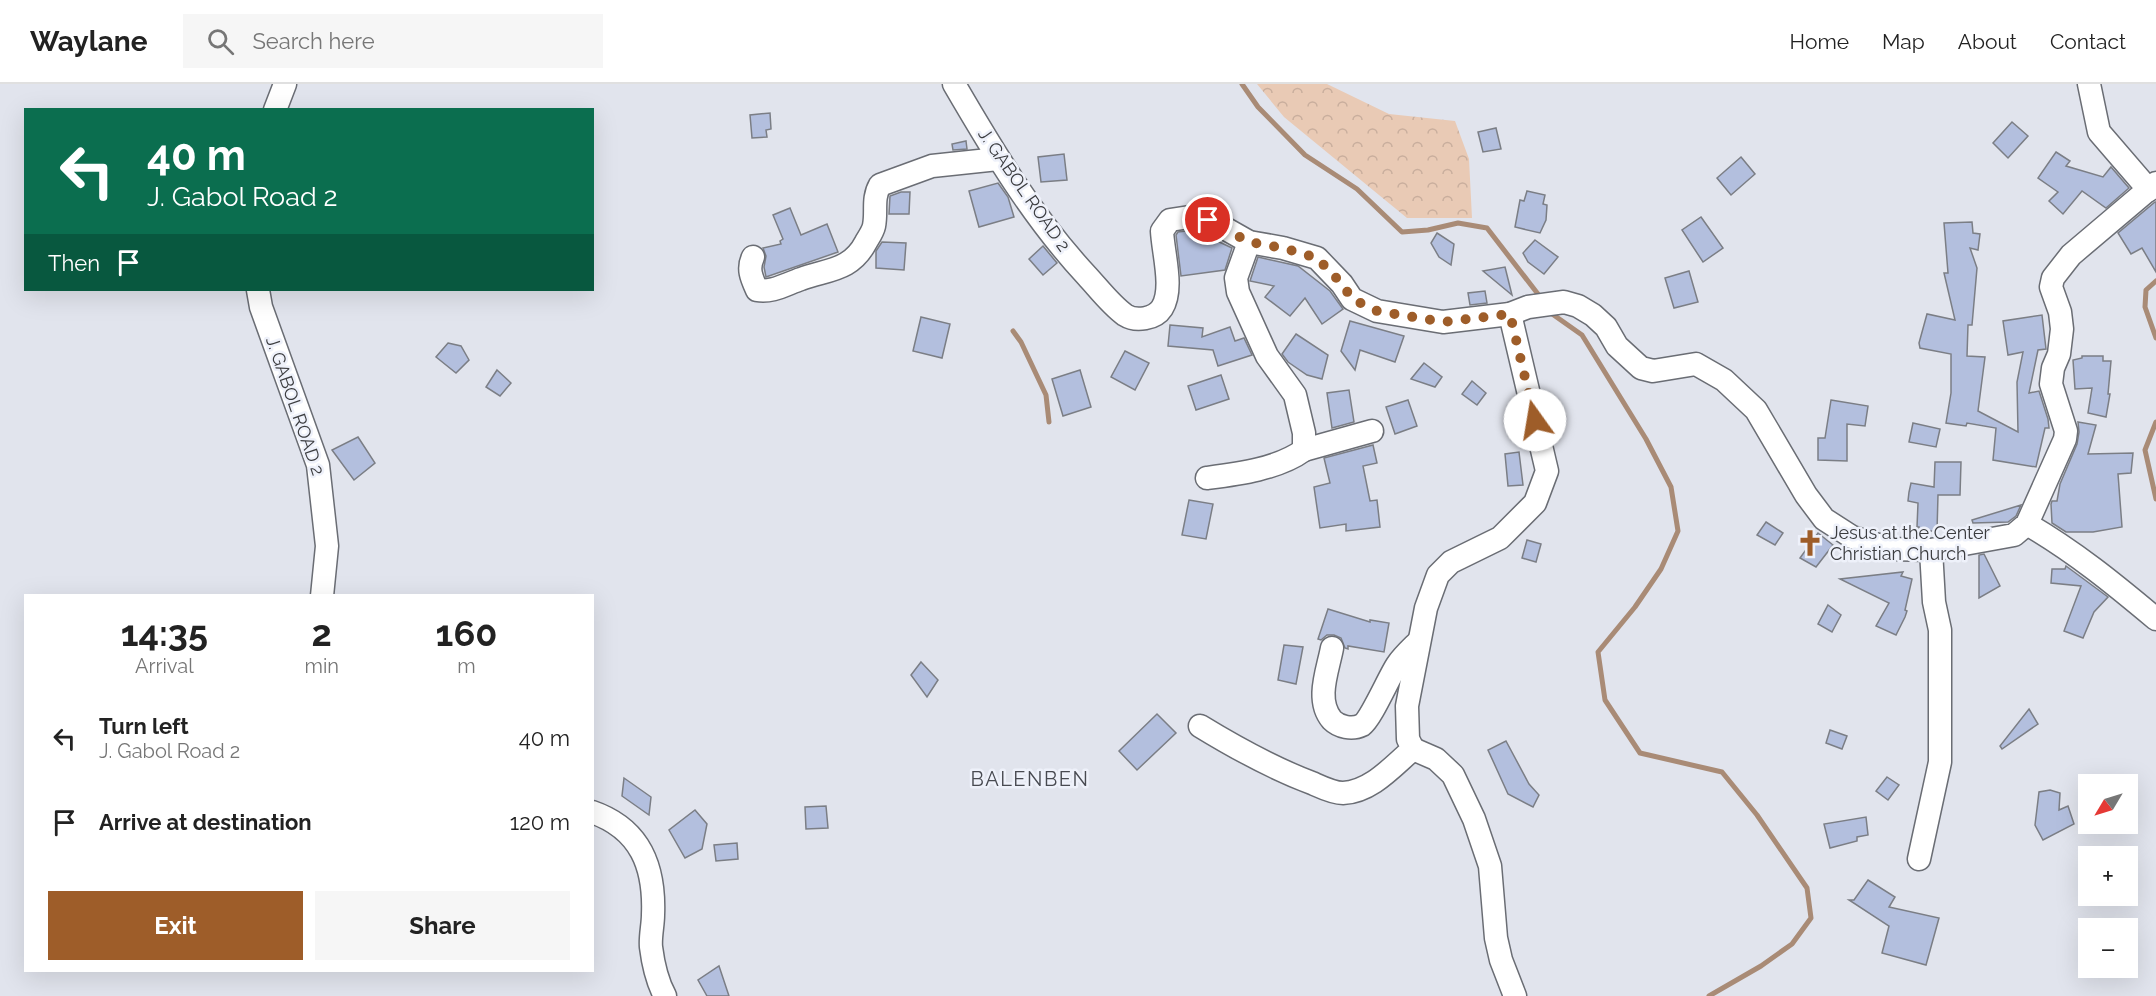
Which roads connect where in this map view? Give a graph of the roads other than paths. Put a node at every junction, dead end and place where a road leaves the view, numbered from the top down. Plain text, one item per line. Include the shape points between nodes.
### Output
1 (285, 84) edge
2 (954, 84) edge
3 (2089, 84) edge
4 (276, 108) edge
5 (998, 159) junction
6 (2152, 186) edge
7 (1249, 242) junction
8 (753, 257) dead end
9 (258, 291) edge
10 (1519, 310) junction
11 (1372, 431) dead end
12 (1304, 450) junction
13 (1207, 478) dead end
14 (2027, 524) junction
15 (1931, 550) junction
16 (322, 594) edge
17 (2156, 619) edge
18 (1419, 641) junction
19 (1332, 648) dead end
20 (1200, 726) dead end
21 (1413, 749) junction
22 (594, 813) edge
23 (1919, 859) dead end
24 (665, 996) edge
25 (1515, 996) edge

1 - 4 street
2 - 5 street, J. GABOL ROAD 2
3 - 6 street via 2099,132
5 - 7 street, J. GABOL ROAD 2 via 1054,239 1127,316 1152,317 1162,309 1168,276 1162,231 1170,220 1196,216
5 - 8 street via 932,166 880,185 875,193 874,226 862,249 851,262 827,272 766,292 757,290 752,279
6 - 14 street via 2072,255 2053,278 2051,287 2062,329 2051,384 2066,432
7 - 10 street, J. GABOL ROAD 2 via 1317,258 1352,299 1377,311 1443,322
7 - 12 street via 1236,278 1238,292 1267,356 1295,395
9 - 16 street, J. GABOL ROAD 2 via 318,465 327,546
10 - 15 street, J. GABOL ROAD 2 via 1563,302 1578,306 1606,327 1623,352 1641,368 1653,371 1696,364 1724,380 1756,410 1824,519 1852,537 1891,549
10 - 18 street via 1547,471 1542,488 1535,503 1500,538 1451,562 1438,575
11 - 12 street
12 - 13 street via 1271,465
14 - 15 street via 2014,535
14 - 17 street via 2100,571
15 - 23 street via 1940,630 1940,762
18 - 19 street via 1399,662 1371,715 1352,728 1337,725 1326,709 1323,690
18 - 21 street via 1407,706 1408,738
20 - 21 street via 1238,750 1343,793 1376,781
21 - 25 street via 1436,759 1453,775 1474,819 1490,866 1496,939
22 - 24 street via 622,827 638,844 648,864 653,890 651,947

